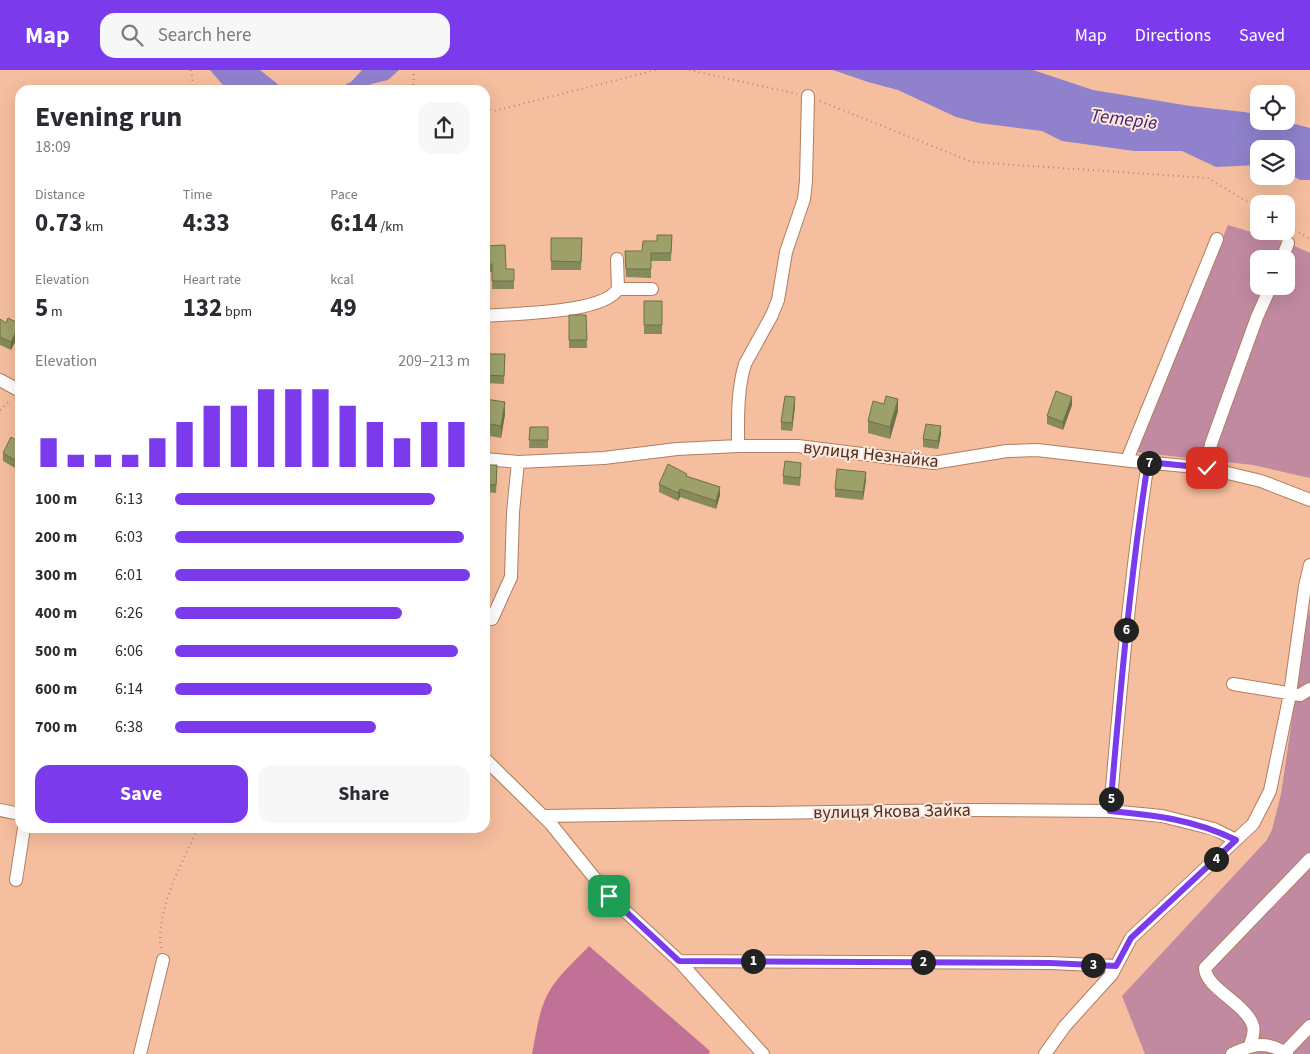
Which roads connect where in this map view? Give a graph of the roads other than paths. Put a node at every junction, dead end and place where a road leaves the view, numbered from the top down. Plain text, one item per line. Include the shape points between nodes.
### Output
1 (808, 96) road end
2 (1218, 238) dead end
3 (1288, 243) dead end
4 (1285, 250) edge
5 (617, 259) dead end
6 (618, 289) junction
7 (652, 289) dead end
8 (1267, 295) edge
9 (490, 316) edge
10 (0, 380) edge
11 (15, 393) edge
12 (738, 446) junction
13 (490, 459) edge
14 (1127, 460) junction
15 (518, 462) junction
16 (1148, 462) junction
17 (1207, 468) junction
18 (1310, 500) edge
19 (1310, 564) edge
20 (492, 619) dead end
21 (1233, 684) dead end
22 (1310, 689) edge
23 (1290, 694) junction
24 (490, 763) edge
25 (0, 810) edge
26 (1110, 811) junction
27 (15, 813) edge
28 (543, 816) junction
29 (23, 833) edge
30 (1236, 840) junction
31 (1310, 860) edge
32 (16, 880) dead end
33 (163, 960) road end
34 (679, 961) junction
35 (1116, 966) junction
36 (1310, 1026) edge
37 (1250, 1045) junction
38 (1286, 1053) edge
39 (140, 1054) edge
40 (763, 1054) edge
41 (1045, 1054) edge
42 (1232, 1054) edge

1 - 12 street via 804,199 786,252 778,300 743,371
2 - 14 street
3 - 4 street
5 - 6 street
6 - 7 street
6 - 9 street via 605,301 570,308
8 - 17 street via 1211,444
10 - 11 street
12 - 14 street, вулиця Незнайка via 798,446 933,463 1028,449
12 - 15 street, вулиця Незнайка
13 - 15 street, вулиця Незнайка
14 - 16 street, вулиця Незнайка
15 - 20 street via 511,576
16 - 17 street, вулиця Незнайка
16 - 26 street via 1134,554
17 - 18 street, вулиця Незнайка via 1261,481
19 - 23 street
21 - 23 street
22 - 23 street via 1300,695
23 - 30 street via 1270,791 1253,824
24 - 28 street
25 - 27 street
26 - 28 street, вулиця Якова Зайка
26 - 30 street, вулиця Якова Зайка via 1162,816 1214,829
28 - 34 street via 609,896
29 - 32 street
30 - 35 street via 1131,938
31 - 37 street via 1206,968 1207,978 1251,1021 1254,1033
33 - 39 street
34 - 35 street
34 - 40 street
35 - 41 street
36 - 38 street
37 - 38 street via 1264,1044
37 - 42 street

